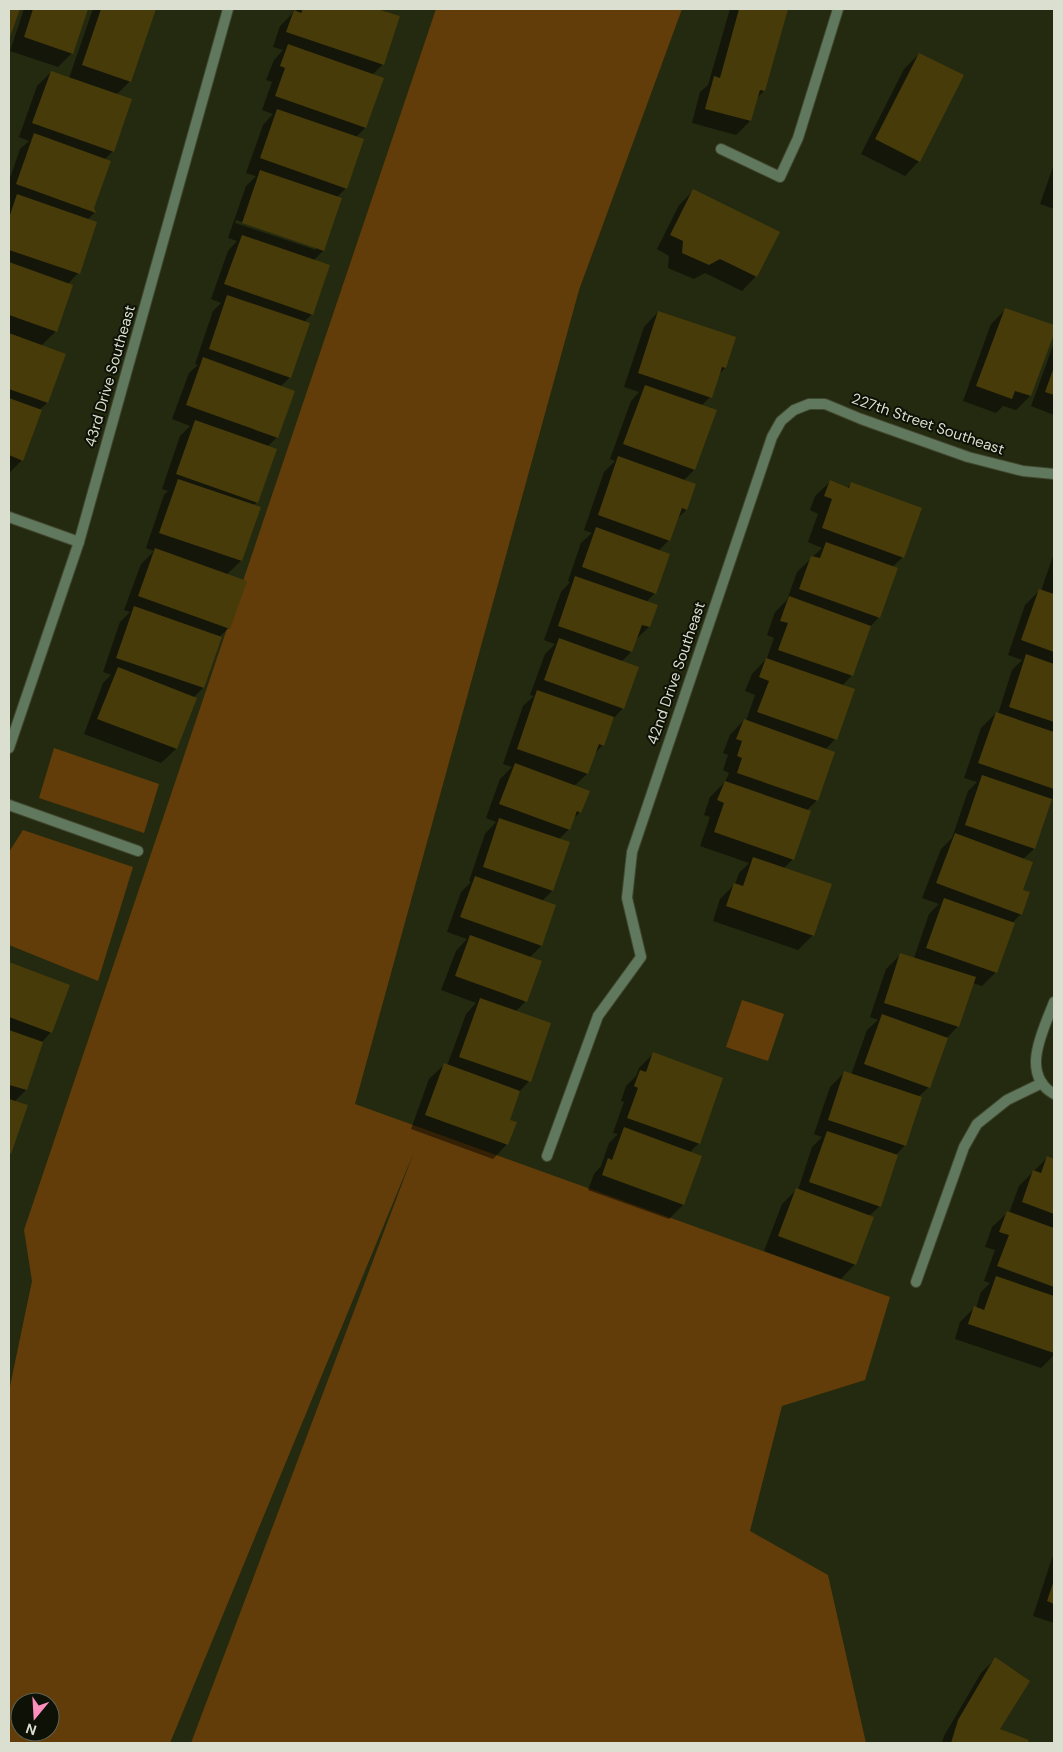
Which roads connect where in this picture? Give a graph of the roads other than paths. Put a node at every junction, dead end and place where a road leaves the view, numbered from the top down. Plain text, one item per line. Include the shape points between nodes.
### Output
1 (228, 9) edge
2 (838, 9) edge
3 (722, 149) dead end
4 (794, 410) joint
5 (1054, 474) edge
6 (9, 517) edge
7 (78, 542) junction
8 (9, 748) edge
9 (9, 805) edge
10 (138, 851) dead end
11 (1054, 1002) edge
12 (1042, 1083) junction
13 (1054, 1094) edge
14 (547, 1156) dead end
15 (916, 1282) dead end

1 - 7 street, 43rd Drive Southeast
2 - 3 street via 798,138 780,177
4 - 5 street, 227th Street Southeast via 810,404 825,404 968,457 1023,471
4 - 14 street, 42nd Drive Southeast via 781,421 772,437 632,852 626,898 641,957 598,1016
6 - 7 street
7 - 8 street, 43rd Drive Southeast
9 - 10 street
11 - 12 street via 1035,1055
12 - 13 street
12 - 15 street via 1007,1100 977,1124 964,1147

